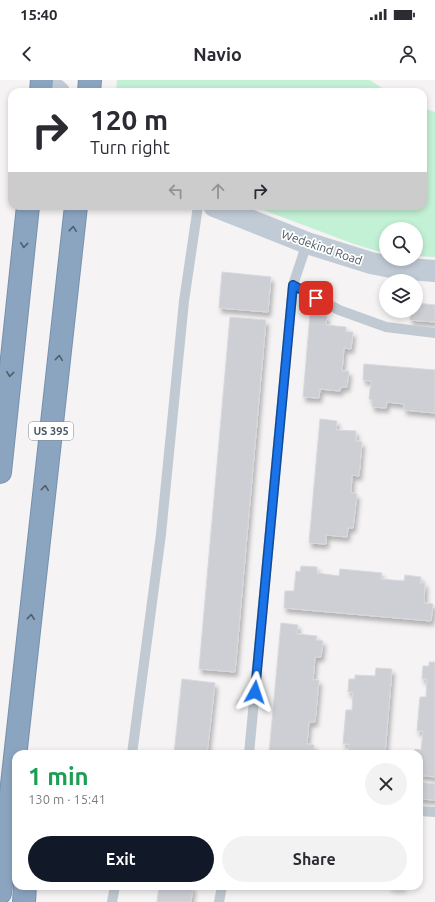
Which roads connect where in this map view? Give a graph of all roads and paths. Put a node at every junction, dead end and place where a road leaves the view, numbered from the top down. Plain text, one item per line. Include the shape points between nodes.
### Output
1 (43, 80) edge
2 (54, 88) edge
3 (28, 210) edge
4 (76, 210) edge
5 (197, 210) edge
6 (224, 210) edge
7 (307, 243) junction
8 (435, 271) edge
9 (293, 285) junction
10 (435, 333) edge
11 (0, 472) edge
12 (27, 656) junction
13 (16, 750) edge
14 (27, 750) edge
15 (133, 750) edge
16 (249, 750) edge
17 (12, 788) edge
18 (423, 811) edge
19 (435, 812) edge
20 (25, 890) edge
21 (114, 890) edge
22 (221, 890) edge
23 (0, 893) edge
24 (24, 902) edge
25 (112, 902) edge
26 (219, 902) edge

1 - 2 street
3 -> 11 highway
12 -> 4 highway, US 395
5 - 15 lane via 184,301 161,534
6 - 7 street, Wedekind Road
7 - 8 street, Wedekind Road via 371,263
7 - 9 lane
9 - 10 lane via 339,310 386,327
9 - 16 lane
12 - 13 highway, US 395
12 - 14 highway
17 - 23 highway, US 395
18 - 19 lane
20 - 24 highway
21 - 25 lane
22 - 26 lane

